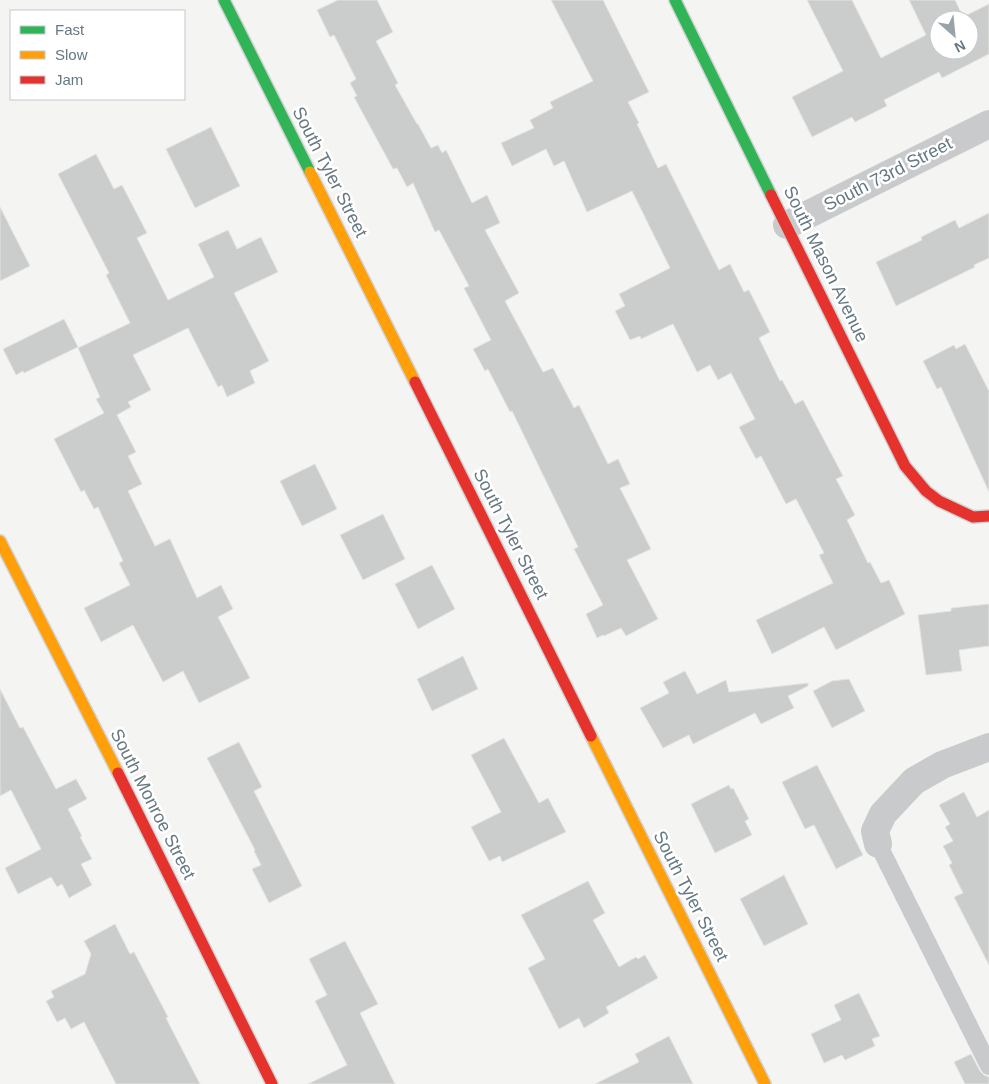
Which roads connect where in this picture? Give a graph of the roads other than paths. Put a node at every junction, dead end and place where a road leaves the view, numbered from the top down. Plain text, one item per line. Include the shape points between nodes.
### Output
1 (224, 0) edge
2 (675, 0) edge
3 (989, 124) edge
4 (787, 225) junction
5 (989, 516) edge
6 (0, 541) edge
7 (989, 747) edge
8 (878, 844) joint
9 (989, 1066) edge
10 (272, 1084) edge
11 (766, 1084) edge

1 - 11 street, South Tyler Street
2 - 4 street, South Mason Avenue
3 - 4 street, South 73rd Street
4 - 5 street, South Mason Avenue via 905,466 939,501 973,517
6 - 10 street, South Monroe Street
7 - 8 street via 942,765 914,781 883,814 875,831
8 - 9 lane

